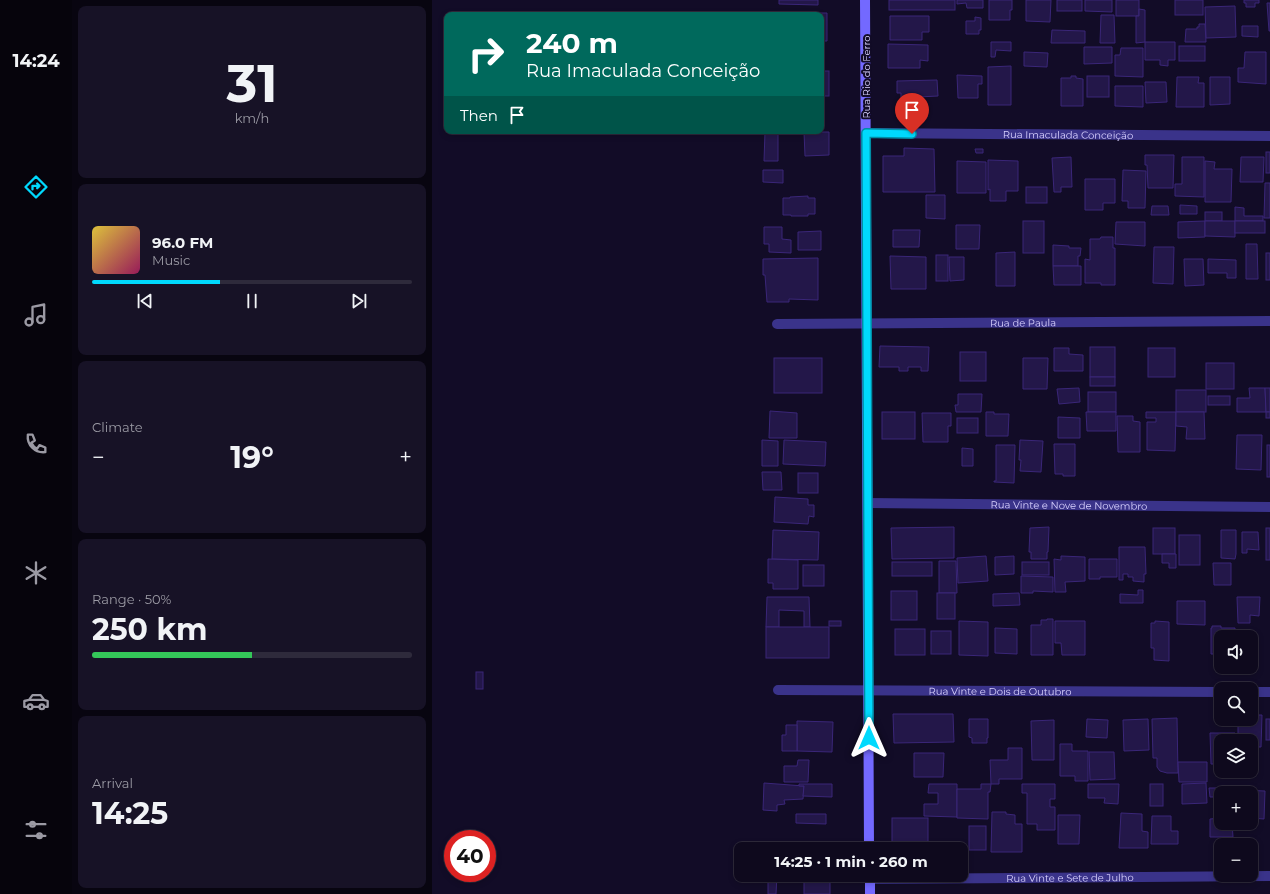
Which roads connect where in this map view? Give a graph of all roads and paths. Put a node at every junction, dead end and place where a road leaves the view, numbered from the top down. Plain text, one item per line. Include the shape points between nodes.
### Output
1 (865, 0) edge
2 (866, 133) junction
3 (1270, 136) edge
4 (1270, 320) edge
5 (867, 323) junction
6 (777, 324) dead end
7 (868, 504) junction
8 (1270, 507) edge
9 (778, 690) dead end
10 (869, 690) junction
11 (1214, 692) edge
12 (1258, 692) edge
13 (1270, 692) edge
14 (869, 842) edge
15 (1270, 876) edge
16 (968, 877) edge
17 (870, 882) edge
18 (870, 894) edge

1 - 2 street, Rua Rio do Ferro
2 - 3 street, Rua Imaculada Conceição
2 - 5 street, Rua Rio do Ferro
4 - 5 street, Rua de Paula
5 - 6 street, Rua de Paula
5 - 7 street, Rua Rio do Ferro
7 - 8 street, Rua Vinte e Nove de Novembro
7 - 10 street, Rua Rio do Ferro
9 - 10 street, Rua Vinte e Dois de Outubro
10 - 11 street, Rua Vinte e Dois de Outubro
10 - 14 street, Rua Rio do Ferro
12 - 13 street
15 - 16 street, Rua Vinte e Sete de Julho
17 - 18 street

